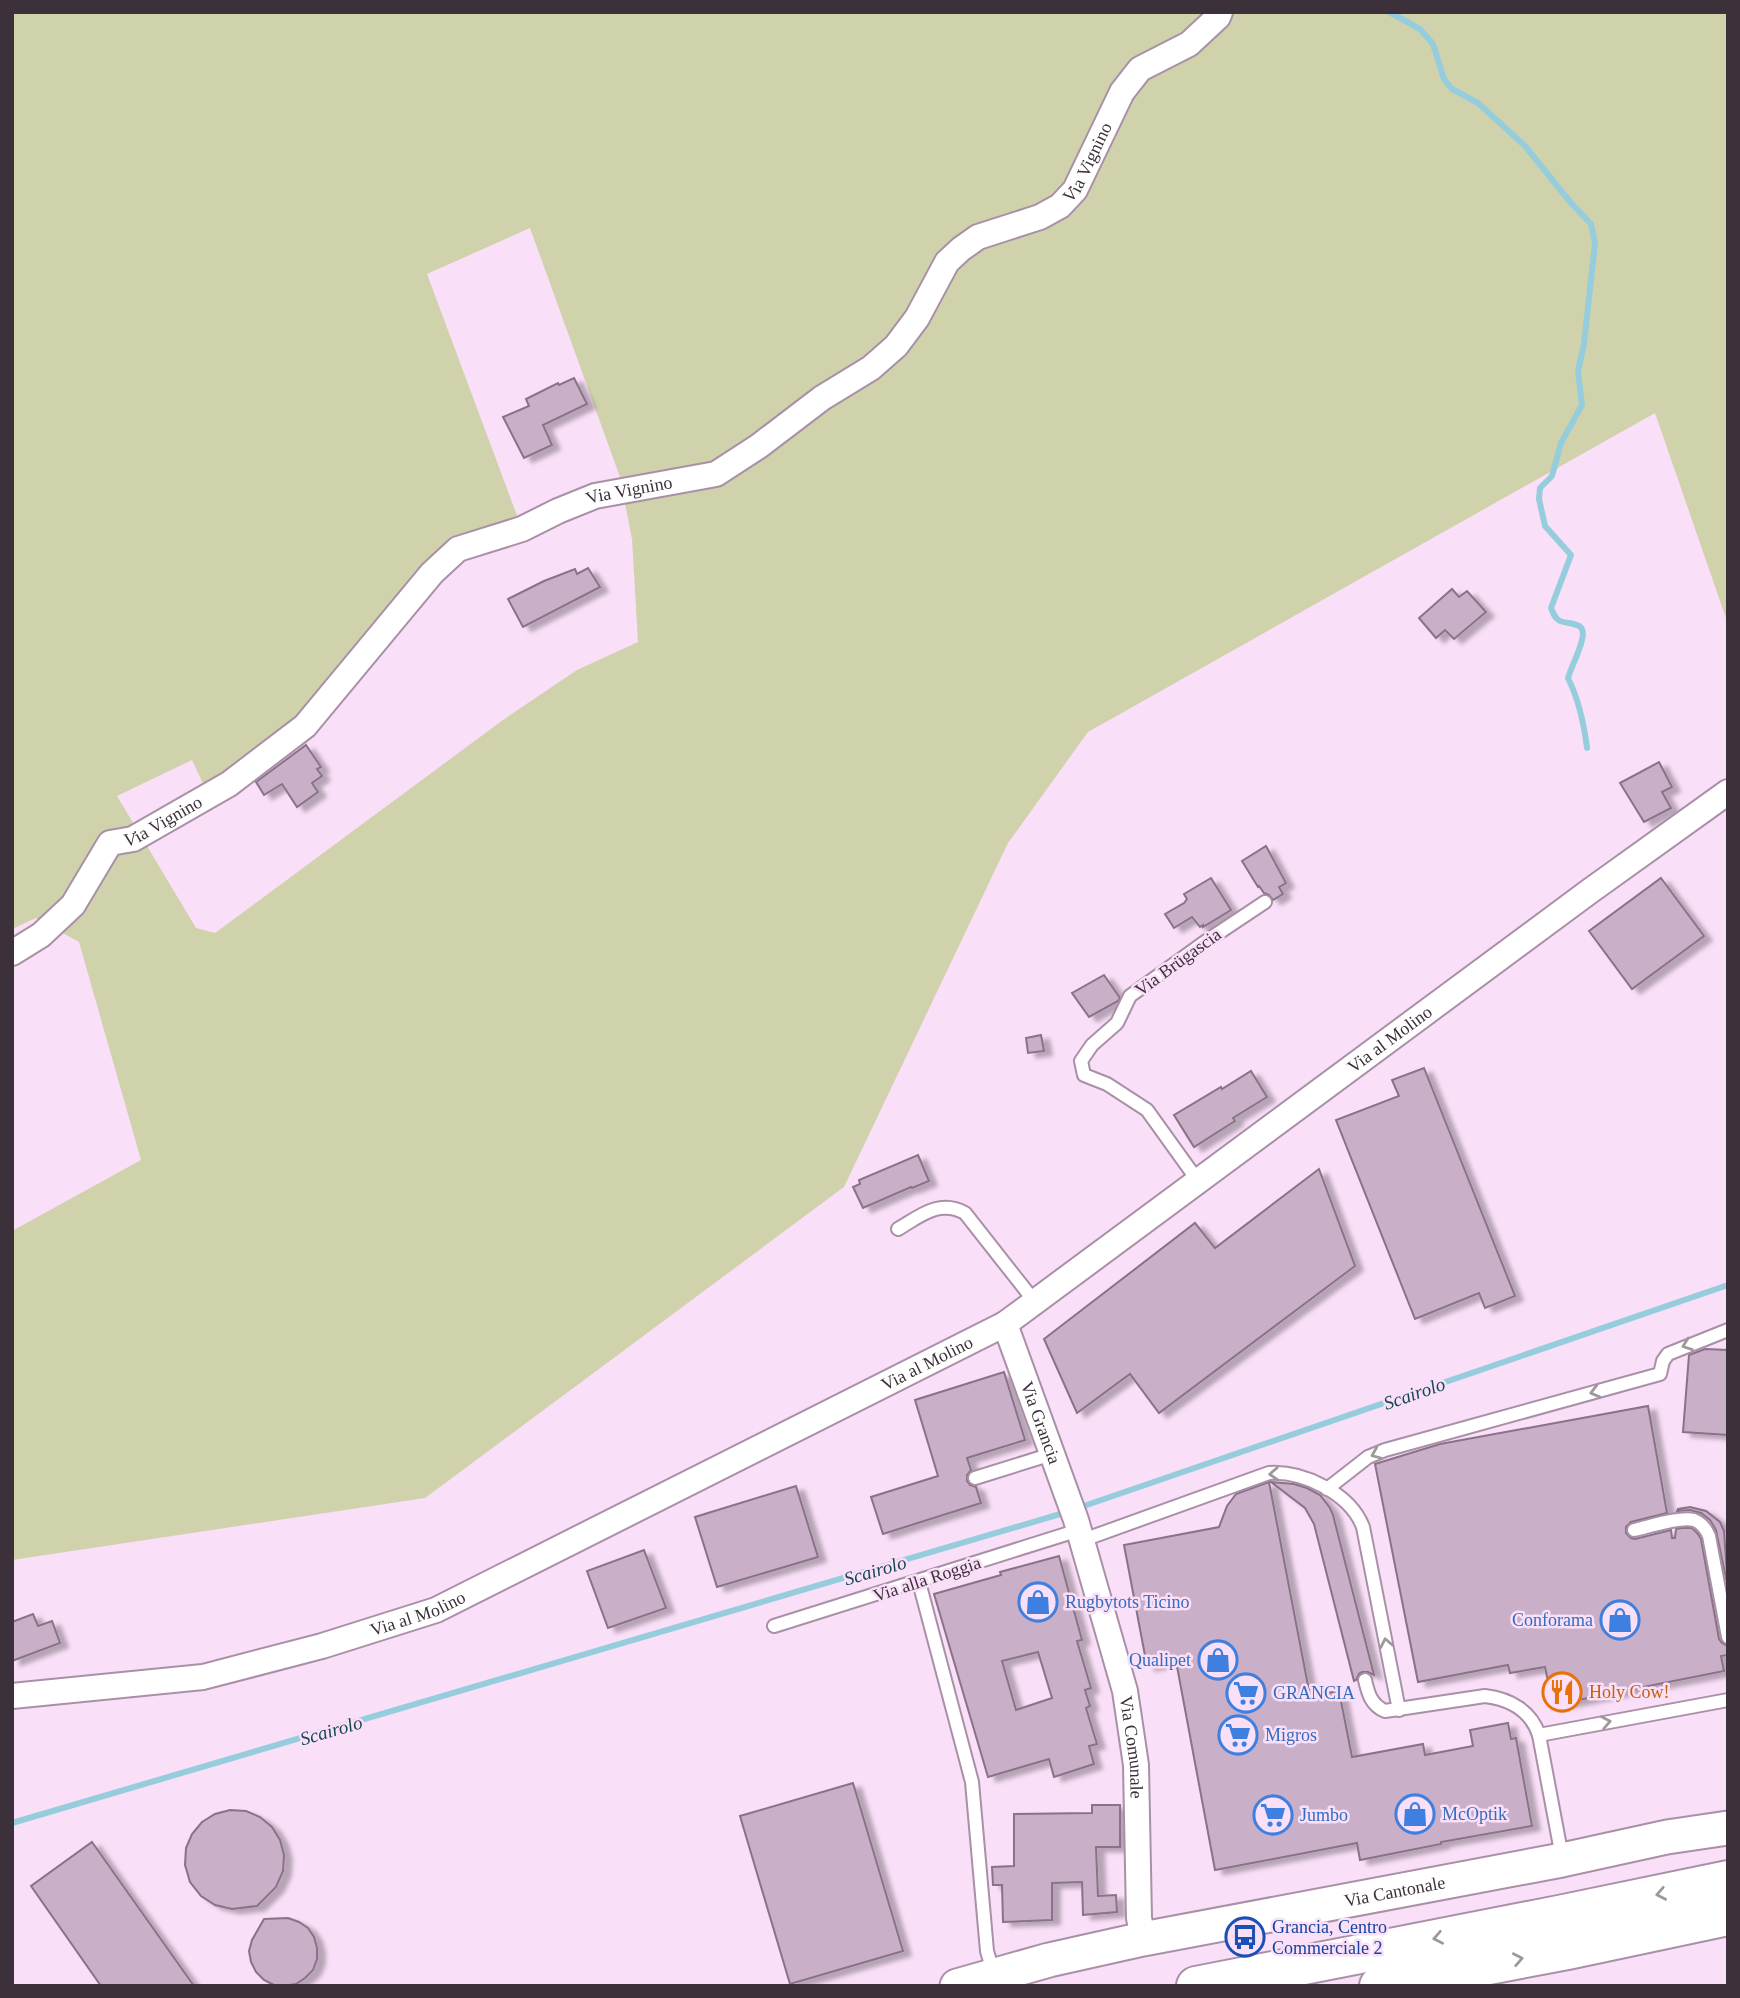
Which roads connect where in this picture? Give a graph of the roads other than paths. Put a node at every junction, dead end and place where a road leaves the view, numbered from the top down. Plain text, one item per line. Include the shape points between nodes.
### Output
1 (1220, 12) edge
2 (1728, 792) edge
3 (1265, 902) dead end
4 (12, 953) edge
5 (1198, 1181) junction
6 (898, 1229) dead end
7 (1035, 1302) junction
8 (1005, 1324) junction
9 (1728, 1330) edge
10 (1052, 1454) junction
11 (975, 1478) dead end
12 (1327, 1489) junction
13 (1079, 1530) junction
14 (1634, 1530) dead end
15 (919, 1582) junction
16 (774, 1626) dead end
17 (1728, 1637) edge
18 (1365, 1680) dead end
19 (12, 1696) edge
20 (1728, 1700) edge
21 (1399, 1710) junction
22 (1539, 1735) junction
23 (1728, 1813) edge
24 (1728, 1828) edge
25 (1667, 1837) junction
26 (1562, 1860) junction
27 (1728, 1880) edge
28 (1728, 1916) edge
29 (1143, 1939) junction
30 (994, 1975) junction
31 (957, 1986) edge
32 (1196, 1986) edge
33 (1379, 1986) edge

1 - 4 street, Via Vignino via 1189,44 1140,69 1122,92 1075,190 1060,206 961,248 947,262 896,346 871,368 716,474 595,496 522,529 458,549 432,573 305,726 229,784 133,839 110,843 73,905 41,935
2 - 5 street, Via al Molino
3 - 5 lane, Via Brügascia via 1130,996 1117,1023 1091,1045 1081,1061 1084,1075 1147,1110
5 - 7 street, Via al Molino
6 - 7 lane via 942,1207 965,1213
7 - 8 street, Via al Molino
8 - 10 street, Via Grancia
8 - 19 street, Via al Molino via 436,1610 203,1677
9 -> 12 lane via 1674,1350 1663,1361 1660,1374 1385,1450 1368,1457
10 - 11 lane
10 - 13 street, Via Grancia
12 -> 13 lane, Via alla Roggia via 1287,1473 1269,1473
21 -> 12 lane, Via alla Roggia via 1363,1527 1350,1506
13 - 15 lane, Via alla Roggia
13 - 29 street, Via Comunale via 1125,1691 1136,1765
14 - 17 lane via 1689,1519 1703,1526 1709,1536
15 - 16 lane, Via alla Roggia
15 - 30 lane via 972,1783 987,1951
18 - 21 lane via 1377,1706
22 -> 20 lane
21 - 22 lane via 1490,1696 1519,1707
22 - 26 lane
23 - 25 main road, Via Cantonale
24 - 25 main road, Via Cantonale
25 - 26 main road, Via Cantonale
26 - 29 main road, Via Cantonale
27 -> 32 highway
33 -> 28 highway
29 - 30 main road, Via Cantonale
30 - 31 main road, Via Cantonale

